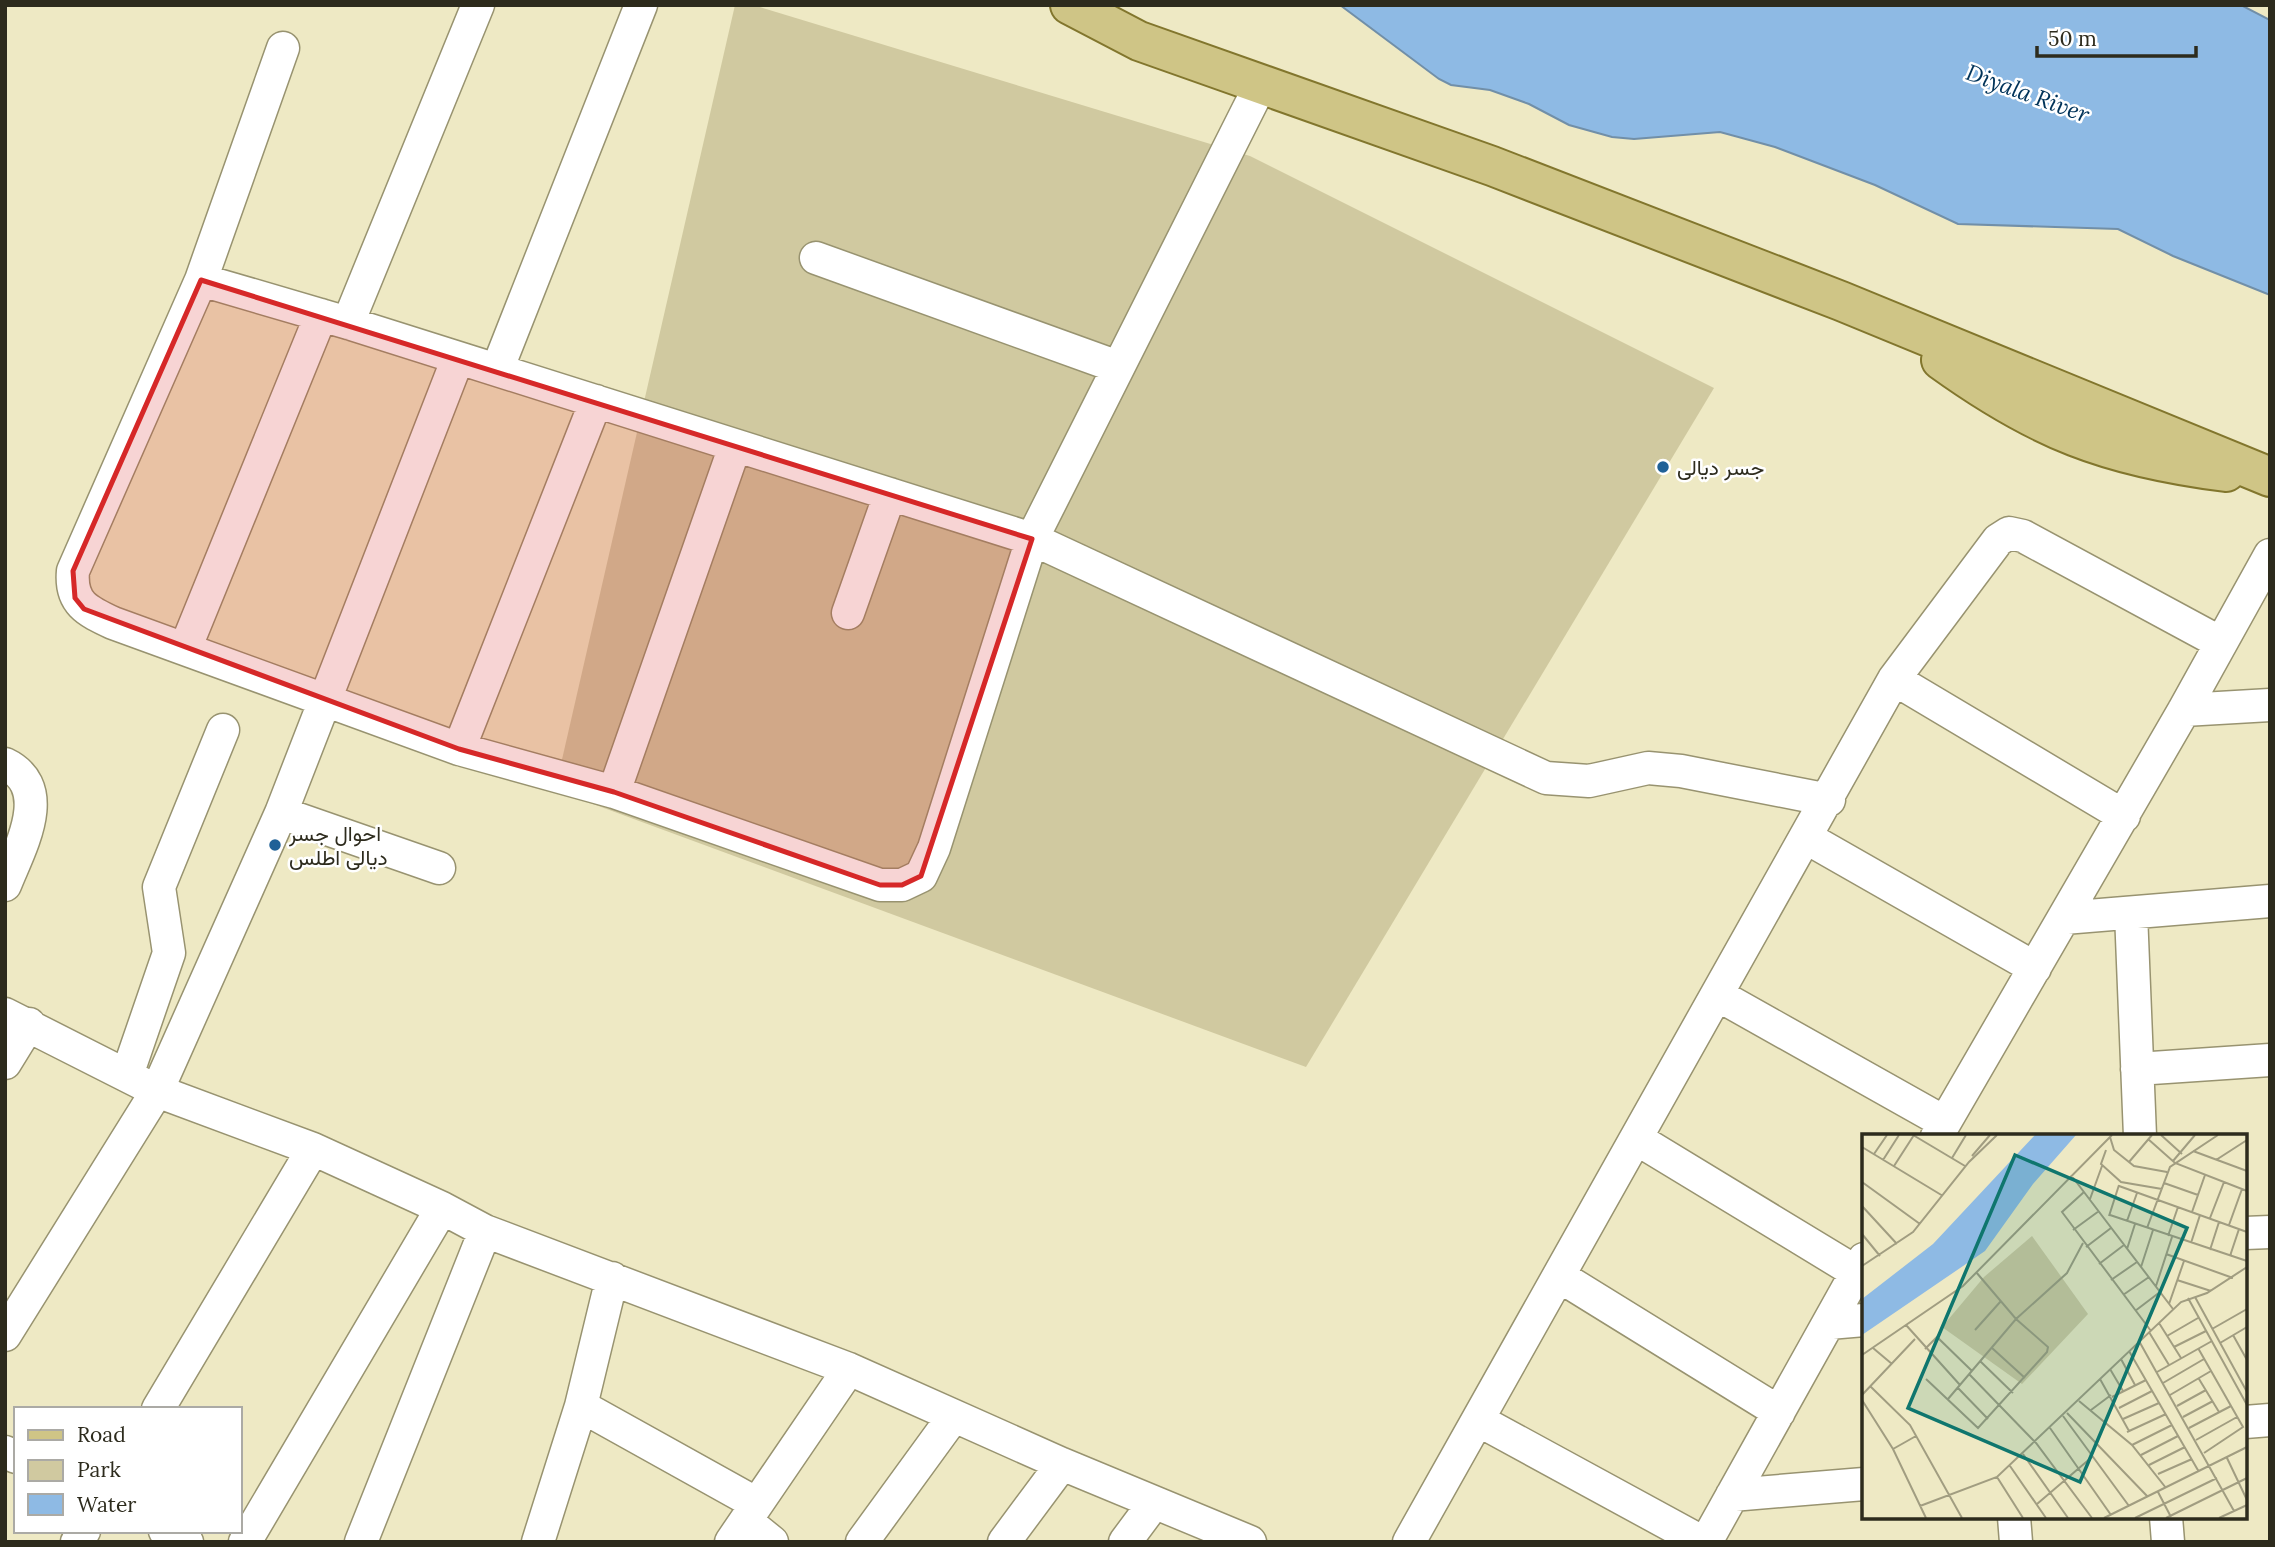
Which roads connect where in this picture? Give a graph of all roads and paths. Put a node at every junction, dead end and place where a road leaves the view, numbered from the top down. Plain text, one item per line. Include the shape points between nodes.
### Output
1 (478, 5) edge
2 (641, 5) edge
3 (1070, 5) edge
4 (283, 48) dead end
5 (1261, 84) junction
6 (817, 258) dead end
7 (201, 280) junction
8 (335, 319) junction
9 (458, 358) junction
10 (1118, 367) junction
11 (497, 370) junction
12 (596, 401) junction
13 (735, 446) junction
14 (2270, 478) edge
15 (890, 494) junction
16 (1032, 539) junction
17 (2270, 555) edge
18 (848, 613) dead end
19 (2221, 643) junction
20 (184, 649) junction
21 (1895, 679) junction
22 (325, 700) junction
23 (2270, 705) edge
24 (2185, 710) junction
25 (223, 730) dead end
26 (459, 749) junction
27 (5, 764) edge
28 (614, 792) junction
29 (1829, 800) junction
30 (281, 813) junction
31 (2124, 816) junction
32 (1807, 838) junction
33 (439, 868) dead end
34 (5, 885) edge
35 (2270, 901) edge
36 (2131, 913) junction
37 (2064, 918) junction
38 (2035, 968) junction
39 (1718, 995) junction
40 (17, 1019) edge
41 (2270, 1060) edge
42 (5, 1063) edge
43 (2137, 1069) junction
44 (127, 1075) junction
45 (157, 1091) junction
46 (1940, 1129) edge
47 (2140, 1134) edge
48 (1637, 1139) junction
49 (313, 1149) junction
50 (442, 1208) junction
51 (485, 1231) junction
52 (2270, 1232) edge
53 (2247, 1233) edge
54 (1860, 1266) edge
55 (1559, 1276) junction
56 (612, 1278) junction
57 (1862, 1320) edge
58 (1829, 1322) junction
59 (5, 1335) edge
60 (849, 1369) junction
61 (580, 1406) junction
62 (159, 1407) edge
63 (1779, 1412) junction
64 (953, 1418) junction
65 (1478, 1420) junction
66 (2270, 1420) edge
67 (2247, 1422) edge
68 (1062, 1464) junction
69 (1862, 1484) edge
70 (1732, 1495) junction
71 (1154, 1503) junction
72 (2014, 1519) edge
73 (2166, 1519) edge
74 (745, 1522) edge
75 (169, 1533) edge
76 (187, 1542) edge
77 (244, 1542) edge
78 (361, 1542) edge
79 (538, 1542) edge
80 (772, 1542) edge
81 (862, 1542) edge
82 (1004, 1542) edge
83 (1125, 1542) edge
84 (1250, 1542) edge
85 (1409, 1542) edge
86 (1704, 1542) edge
87 (2016, 1542) edge
88 (2168, 1542) edge

1 - 8 street
2 - 11 street
3 - 5 main road via 1139,41
4 - 7 street
5 - 10 street
5 - 14 main road via 1492,166 1841,301
6 - 10 street
7 - 8 street
7 - 20 street via 73,571 72,583 84,610
8 - 9 street
8 - 20 street
9 - 11 street
9 - 22 street
10 - 16 street
11 - 12 street
12 - 13 street
12 - 26 street
13 - 15 street
13 - 28 street
15 - 16 street
15 - 18 street
16 - 28 street via 934,848 921,876 902,885 880,885
16 - 29 street via 1546,778 1589,781 1648,768
17 - 19 street
19 - 21 street via 2023,536 2009,533 1998,540
19 - 24 street
20 - 22 street
21 - 29 street
21 - 31 street
22 - 26 street
22 - 30 street
23 - 24 street
24 - 31 street
25 - 44 street via 159,887 169,953
26 - 28 street
27 - 34 street via 23,779 32,797 31,814
29 - 32 street
30 - 33 street
30 - 45 street
31 - 37 street
32 - 38 street
32 - 39 street
35 - 36 street
36 - 37 street
36 - 43 street
37 - 38 street
38 - 46 street
39 - 46 street
39 - 48 street
40 - 42 street
40 - 44 street
41 - 43 street
43 - 47 street
44 - 45 street
45 - 49 street
45 - 59 street
48 - 54 street
48 - 55 street
49 - 50 street
49 - 62 street
50 - 51 street
50 - 77 street
51 - 56 street
51 - 78 street
52 - 53 street
54 - 58 street
55 - 63 street
55 - 65 street
56 - 60 street
56 - 61 street
57 - 58 street
58 - 63 street
60 - 64 street
60 - 74 street
61 - 74 street
61 - 79 street
63 - 70 street
64 - 68 street
64 - 81 street
65 - 85 street
65 - 86 street
66 - 67 street
68 - 71 street
68 - 82 street
69 - 70 street
70 - 86 street
71 - 83 street
71 - 84 street
72 - 87 street
73 - 88 street
74 - 80 street
75 - 76 street

